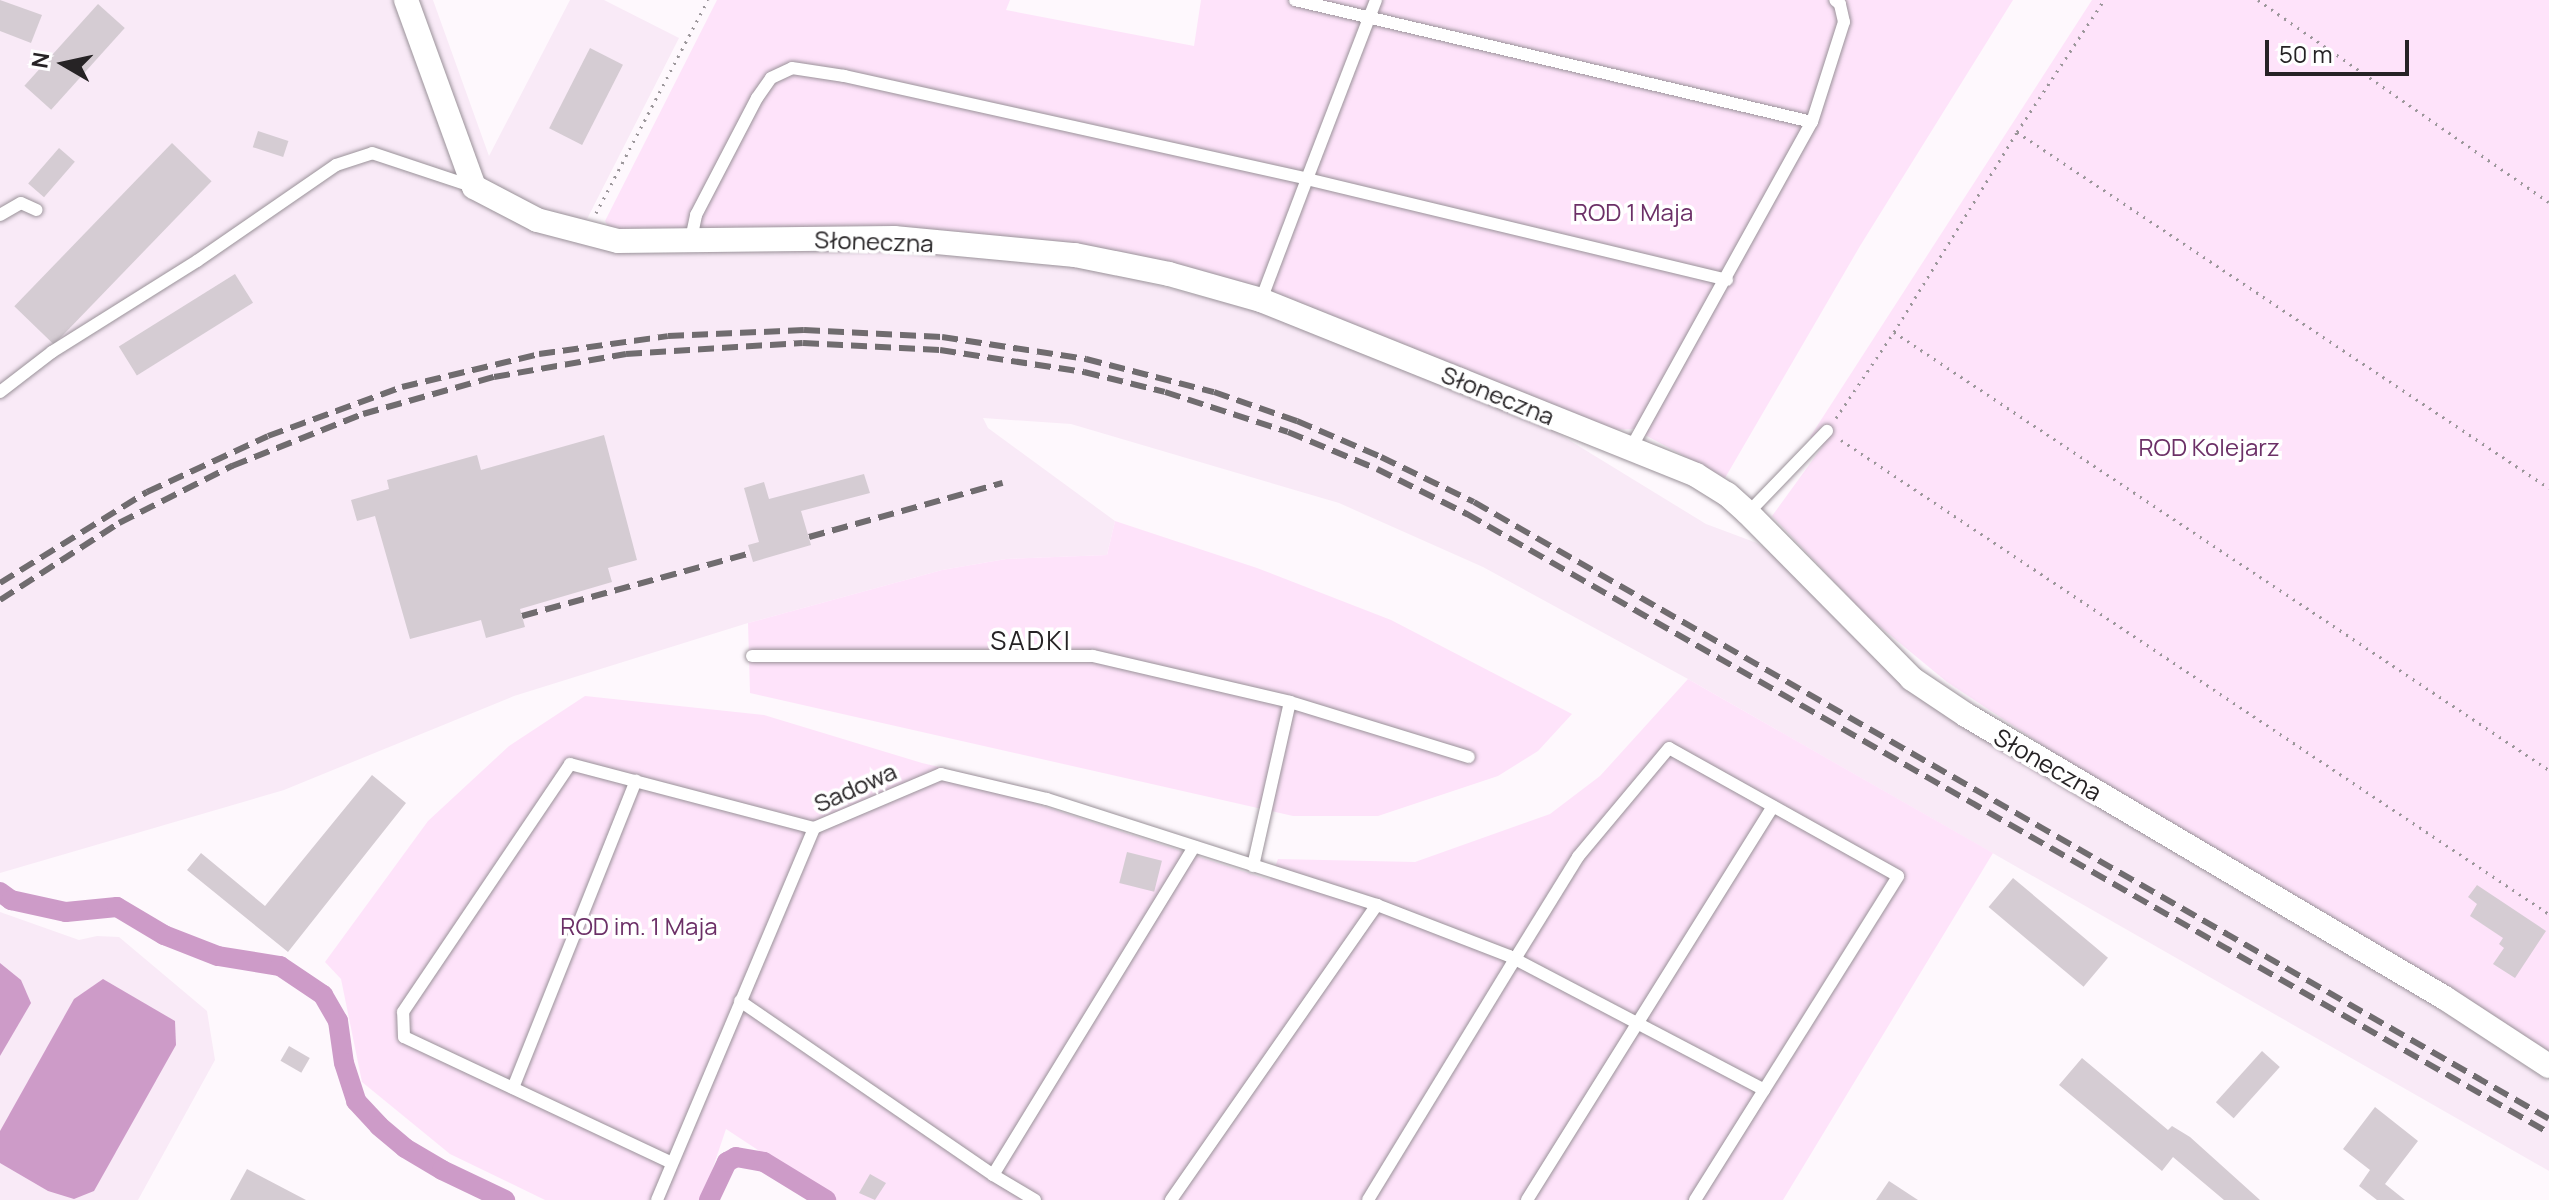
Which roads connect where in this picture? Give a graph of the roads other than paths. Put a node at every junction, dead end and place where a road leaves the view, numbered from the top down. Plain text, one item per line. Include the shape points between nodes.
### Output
1 (406, 0) edge
2 (1295, 0) edge
3 (1376, 0) edge
4 (1835, 0) edge
5 (1369, 18) junction
6 (1812, 122) junction
7 (1307, 179) junction
8 (474, 187) junction
9 (37, 210) dead end
10 (0, 215) edge
11 (691, 239) junction
12 (1727, 280) junction
13 (1261, 300) junction
14 (0, 392) edge
15 (1827, 431) road end
16 (1631, 448) junction
17 (1748, 513) junction
18 (752, 656) dead end
19 (1290, 702) junction
20 (1469, 757) dead end
21 (636, 781) junction
22 (1773, 806) junction
23 (814, 828) junction
24 (1194, 847) junction
25 (1253, 866) junction
26 (1377, 905) junction
27 (1515, 959) junction
28 (740, 1001) junction
29 (1636, 1022) junction
30 (2549, 1066) edge
31 (513, 1088) junction
32 (1764, 1090) junction
33 (672, 1163) junction
34 (993, 1175) junction
35 (657, 1200) edge
36 (1035, 1200) edge
37 (1171, 1200) edge
38 (1368, 1200) edge
39 (1527, 1200) edge
40 (1695, 1200) edge

1 - 8 street
2 - 5 lane
3 - 5 lane
4 - 6 lane via 1844,22
5 - 6 lane
5 - 7 lane
6 - 12 lane
7 - 11 lane via 792,68 771,78 757,98 696,215
7 - 12 lane
7 - 13 lane
8 - 11 street, Słoneczna via 537,220 618,241
8 - 14 lane via 372,153 336,165 52,352
9 - 10 lane via 21,203
11 - 13 street, Słoneczna via 894,238 1075,255
12 - 16 lane
13 - 16 street, Słoneczna
15 - 17 lane
16 - 17 street, Słoneczna via 1696,475
17 - 30 street, Słoneczna via 1912,679 2445,998
18 - 19 lane via 1093,656
19 - 20 lane
19 - 25 lane
21 - 23 lane
21 - 31 lane
21 - 31 lane via 570,764 403,1012 404,1037
22 - 27 lane via 1669,748 1578,857
22 - 29 lane
22 - 32 lane via 1898,876
23 - 24 lane, Sadowa via 941,774 1047,799
23 - 28 lane, Sadowa
24 - 25 lane, Sadowa
24 - 34 lane
25 - 26 lane, Sadowa
26 - 27 lane, Sadowa
26 - 37 lane
27 - 29 lane, Sadowa
27 - 38 lane
28 - 33 lane, Sadowa
28 - 34 lane
29 - 32 lane, Sadowa
29 - 39 lane
31 - 33 lane
32 - 40 lane
33 - 35 lane, Sadowa
34 - 36 lane

